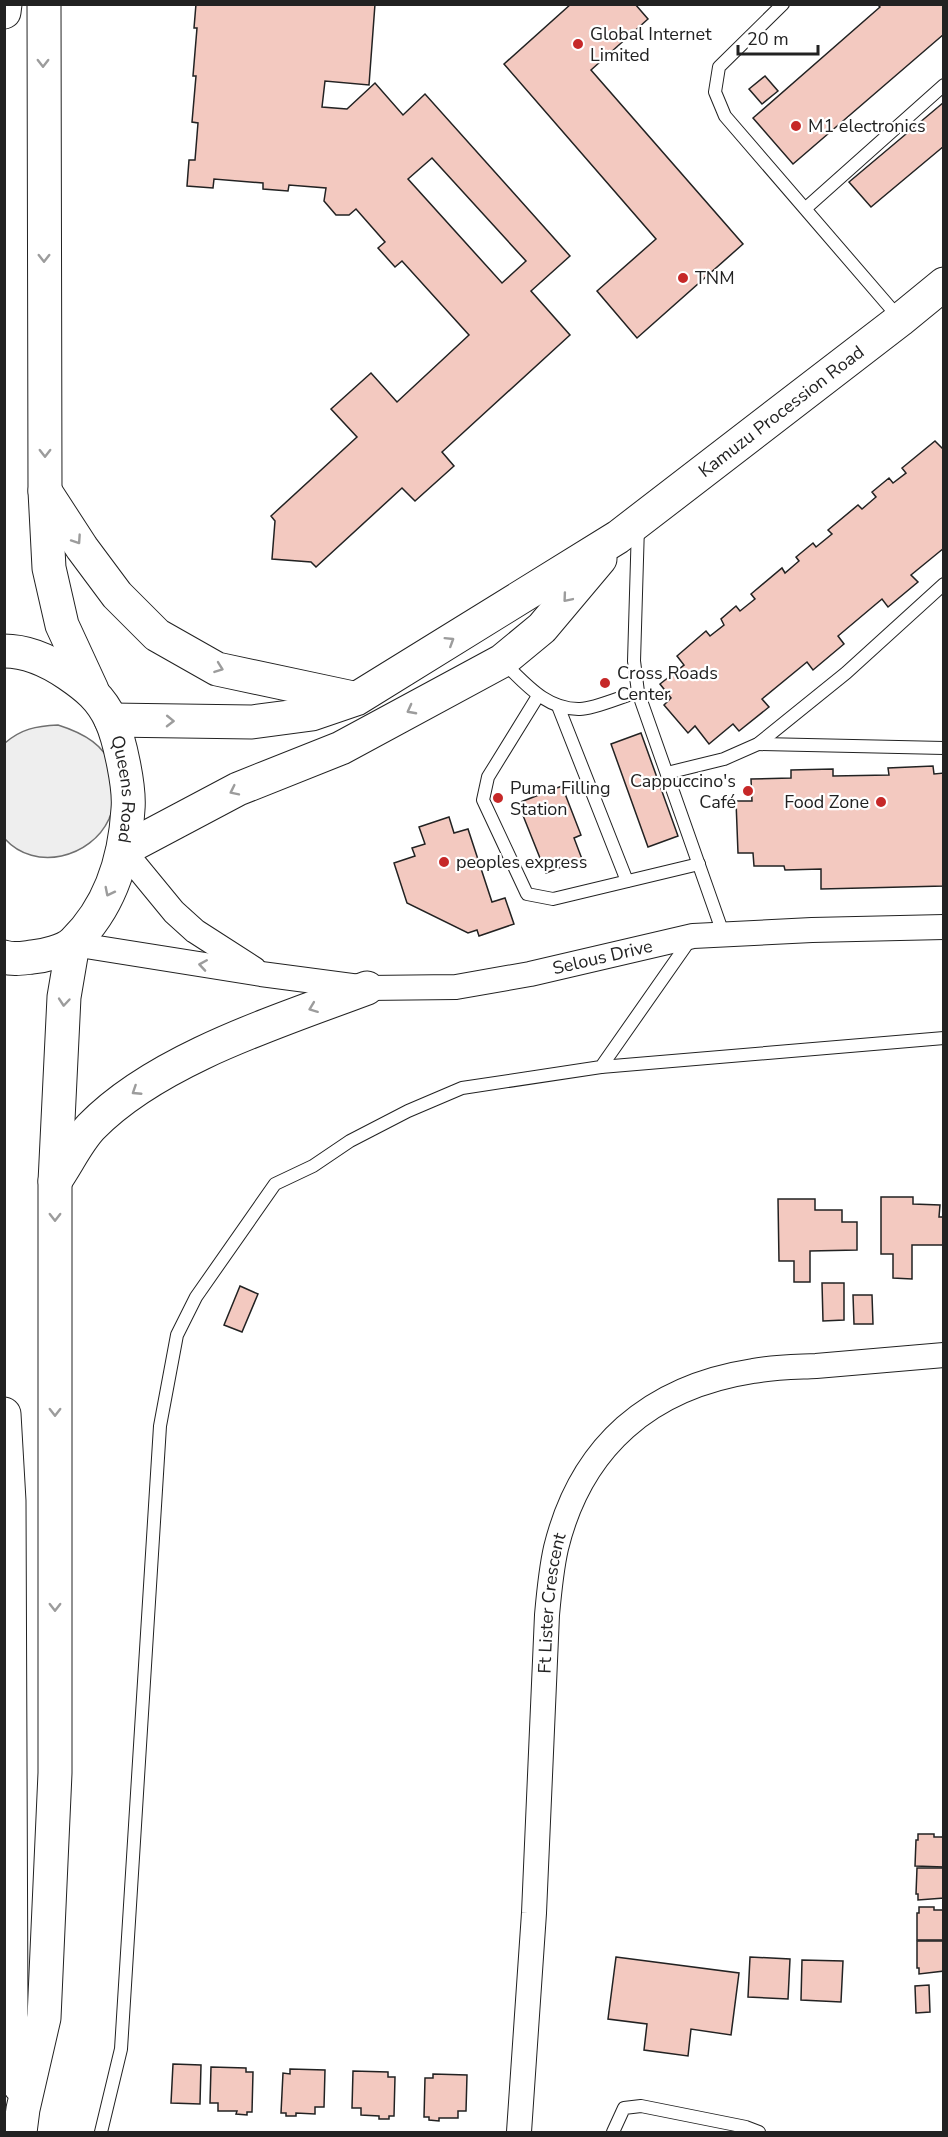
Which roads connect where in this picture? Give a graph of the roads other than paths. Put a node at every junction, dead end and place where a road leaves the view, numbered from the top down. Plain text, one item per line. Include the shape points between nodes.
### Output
1 (5, 4) edge
2 (44, 4) edge
3 (783, 4) edge
4 (4, 12) edge
5 (944, 85) edge
6 (806, 208) junction
7 (944, 284) edge
8 (900, 320) junction
9 (45, 491) junction
10 (628, 529) junction
11 (944, 584) edge
12 (4, 651) edge
13 (502, 661) junction
14 (92, 690) junction
15 (638, 692) junction
16 (538, 696) junction
17 (356, 699) junction
18 (558, 706) junction
19 (111, 720) junction
20 (758, 744) junction
21 (944, 748) edge
22 (667, 773) junction
23 (123, 850) junction
24 (699, 864) junction
25 (627, 881) junction
26 (944, 927) edge
27 (693, 936) junction
28 (724, 936) junction
29 (73, 944) junction
30 (4, 957) edge
31 (261, 974) junction
32 (368, 988) junction
33 (944, 1038) edge
34 (601, 1067) junction
35 (55, 1182) junction
36 (944, 1355) edge
37 (4, 1414) edge
38 (7, 1501) edge
39 (21, 2121) edge
40 (101, 2133) edge
41 (519, 2133) edge
42 (613, 2133) edge
43 (759, 2133) edge

1 - 4 main road
2 -> 9 main road
3 - 6 lane via 719,67 715,92 725,116
5 - 6 lane
6 - 8 lane
7 - 8 main road, Kamuzu Procession Road
8 - 10 main road, Kamuzu Procession Road
9 - 14 main road via 49,568 62,625
9 -> 17 main road via 117,595 157,635 217,669
10 -> 13 main road via 542,628
10 - 15 lane
17 -> 10 main road
11 - 20 lane via 846,673
12 - 14 main road, Queens Road via 17,651 50,662
13 - 16 lane
13 -> 23 main road via 341,748 238,789
14 - 19 main road, Queens Road
15 - 18 lane via 581,710
15 - 22 lane
16 - 18 lane
16 - 25 lane via 488,777 483,800 527,894 553,899
19 -> 17 main road via 252,722 312,714
18 - 25 lane
19 - 23 main road, Queens Road via 126,772 129,807
20 - 21 lane
20 - 22 lane via 724,759
22 - 24 lane
23 -> 29 main road, Queens Road via 114,882
23 - 31 street, Selous Drive via 195,932
24 - 25 lane
24 - 28 lane
26 - 28 street, Selous Drive
27 - 28 street, Selous Drive
27 - 32 street, Selous Drive via 456,987
27 - 34 lane
29 - 30 main road via 44,956
31 -> 29 street, Selous Drive
29 -> 35 main road via 64,997
31 - 32 street, Selous Drive
32 -> 35 main road via 262,1027 133,1092 90,1128
33 - 34 lane
34 - 40 lane via 462,1088 398,1116 275,1184 196,1297 177,1335 160,1426 121,2049
35 -> 39 main road via 55,1773 44,2018
36 - 41 street, Ft Lister Crescent via 753,1371 713,1380 664,1398 625,1426 594,1461 564,1523 551,1576
37 - 38 main road
38 - 39 main road via 11,2015
42 - 43 lane via 624,2108 641,2106

